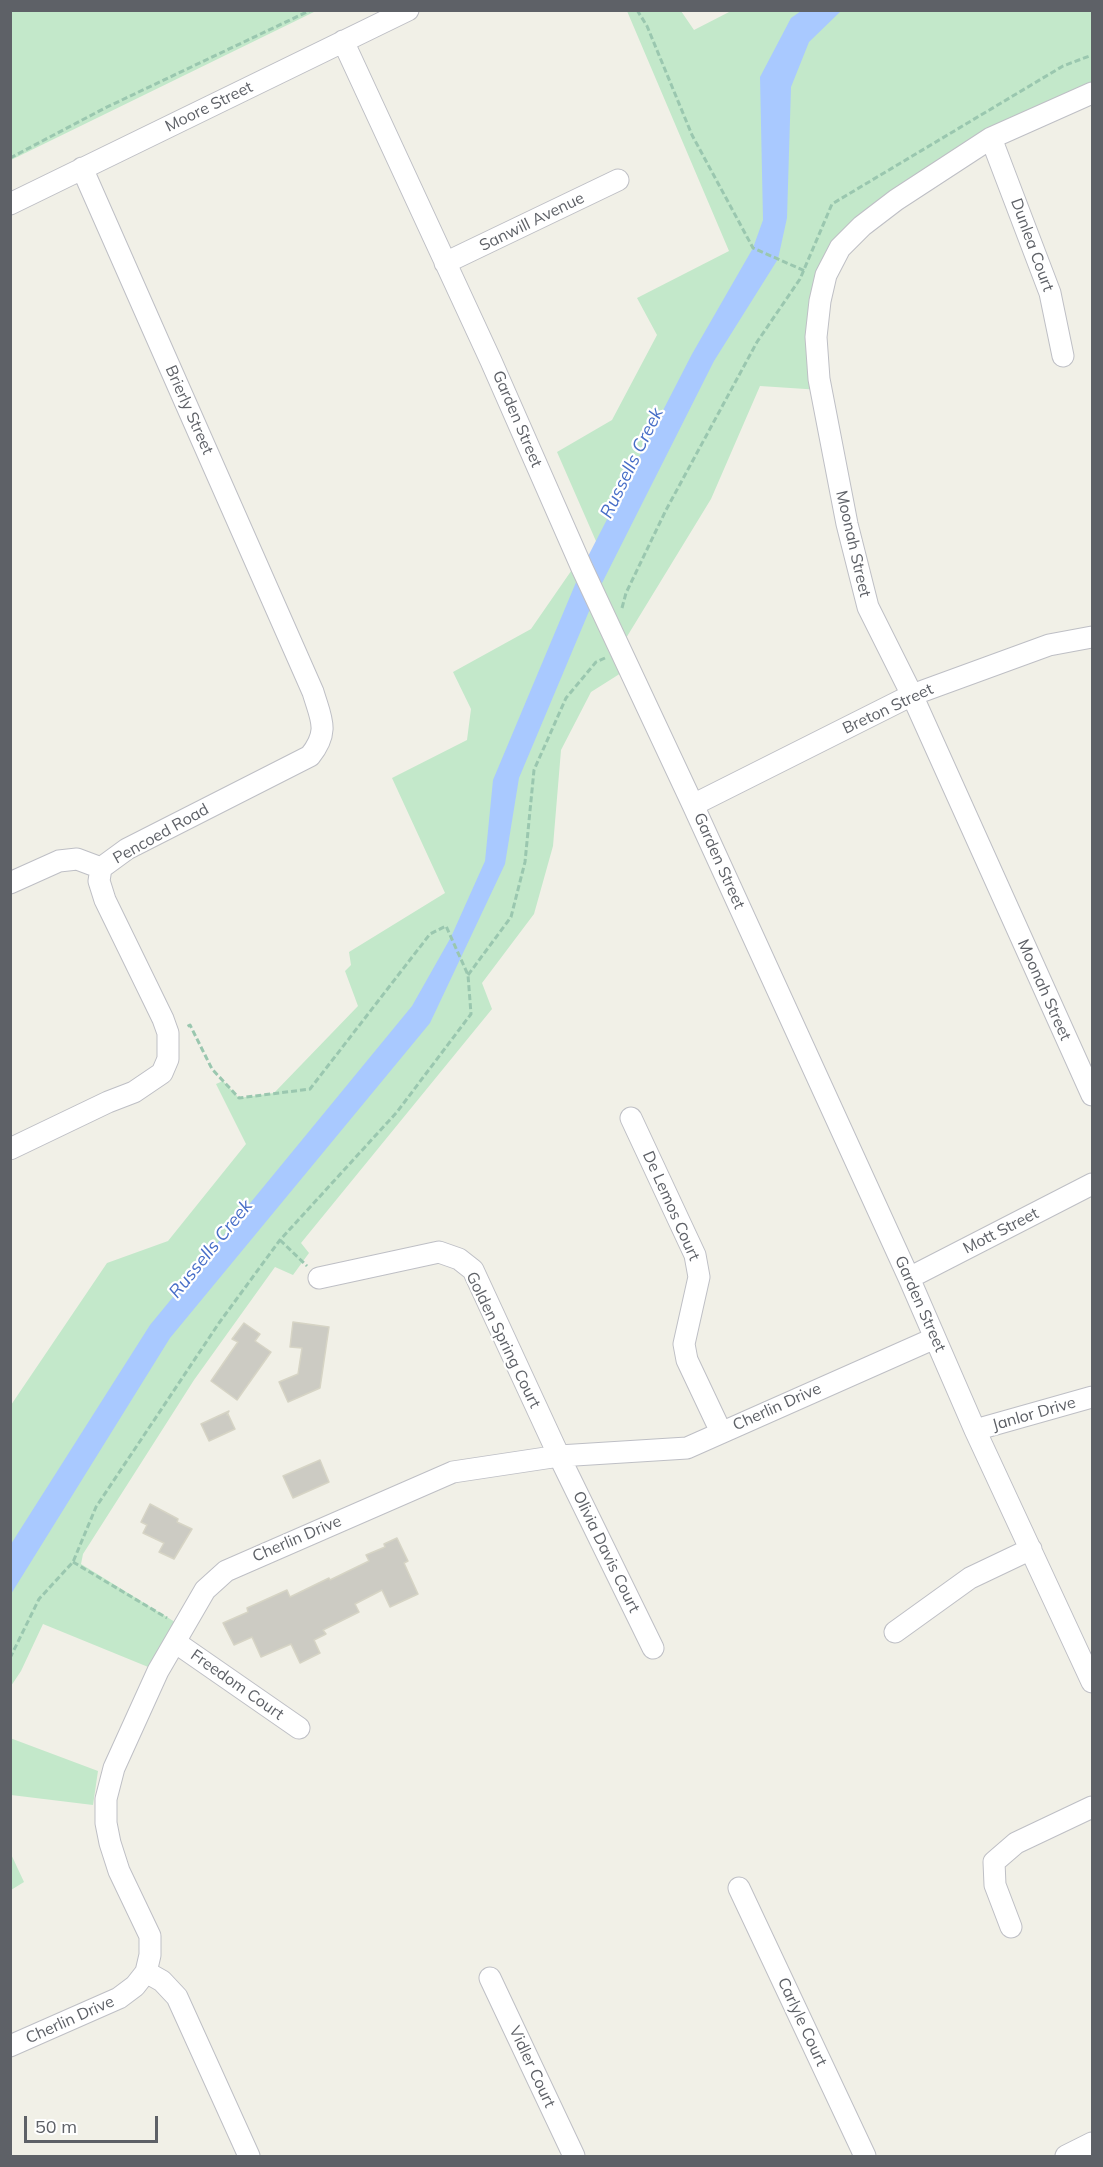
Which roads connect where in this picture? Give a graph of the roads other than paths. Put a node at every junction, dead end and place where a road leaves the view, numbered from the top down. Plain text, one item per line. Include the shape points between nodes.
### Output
1 (408, 10) edge
2 (344, 41) junction
3 (1092, 93) edge
4 (991, 138) junction
5 (82, 168) junction
6 (618, 180) dead end
7 (10, 204) edge
8 (445, 263) junction
9 (1063, 356) dead end
10 (1092, 637) edge
11 (296, 652) joint
12 (912, 695) junction
13 (693, 805) junction
14 (101, 868) junction
15 (10, 883) edge
16 (1092, 1095) edge
17 (631, 1118) dead end
18 (10, 1149) edge
19 (1092, 1184) edge
20 (319, 1278) road end
21 (909, 1278) junction
22 (935, 1338) junction
23 (1092, 1397) edge
24 (975, 1430) junction
25 (721, 1432) junction
26 (559, 1456) junction
27 (1031, 1549) junction
28 (895, 1632) dead end
29 (179, 1634) junction
30 (653, 1648) dead end
31 (1092, 1682) edge
32 (299, 1728) dead end
33 (1092, 1807) edge
34 (739, 1888) dead end
35 (1011, 1928) dead end
36 (146, 1972) junction
37 (490, 1978) dead end
38 (10, 2046) edge
39 (1092, 2143) edge
40 (249, 2157) edge
41 (574, 2157) edge
42 (865, 2157) edge
43 (1066, 2157) edge

1 - 2 street, Moore Street
2 - 5 street, Moore Street
2 - 8 street, Garden Street
3 - 4 street, Moonah Street
4 - 9 street, Dunlea Court via 1050,294
4 - 12 street, Moonah Street via 862,226 840,248 826,275 819,301 819,379 847,524 868,608
5 - 7 street, Moore Street
5 - 11 street, Brierly Street
6 - 8 street, Sanwill Avenue
8 - 13 street, Garden Street
10 - 12 street, Breton Street via 1049,645
11 - 14 street, Pencoed Road via 314,692 323,729 320,744 310,756 127,849
12 - 13 street, Breton Street
12 - 16 street, Moonah Street
13 - 21 street, Garden Street
14 - 15 street via 77,860 59,861
14 - 18 street, Pencoed Road via 99,881 105,900 168,1033 168,1059 162,1073 134,1092
17 - 25 street, De Lemos Court via 695,1256 699,1277 684,1344 687,1360
19 - 21 street, Mott Street
20 - 26 street, Golden Spring Court via 439,1252 459,1259 473,1270
21 - 22 street, Garden Street
22 - 24 street, Garden Street
22 - 25 street, Cherlin Drive
23 - 24 street, Janlor Drive
24 - 27 street, Garden Street
25 - 26 street, Cherlin Drive via 687,1449
26 - 29 street, Cherlin Drive via 453,1472 252,1558 226,1571 205,1590
26 - 30 street, Olivia Davis Court
27 - 28 street via 970,1578
27 - 31 street, Garden Street
29 - 32 street, Freedom Court
29 - 36 street, Cherlin Drive via 114,1768 106,1799 106,1823 116,1862 150,1936
33 - 35 street via 1016,1843 994,1862 995,1885
34 - 42 street, Carlyle Court
36 - 38 street, Cherlin Drive via 119,1998
36 - 40 street via 162,1981 177,1997
37 - 41 street, Vidler Court
39 - 43 street

